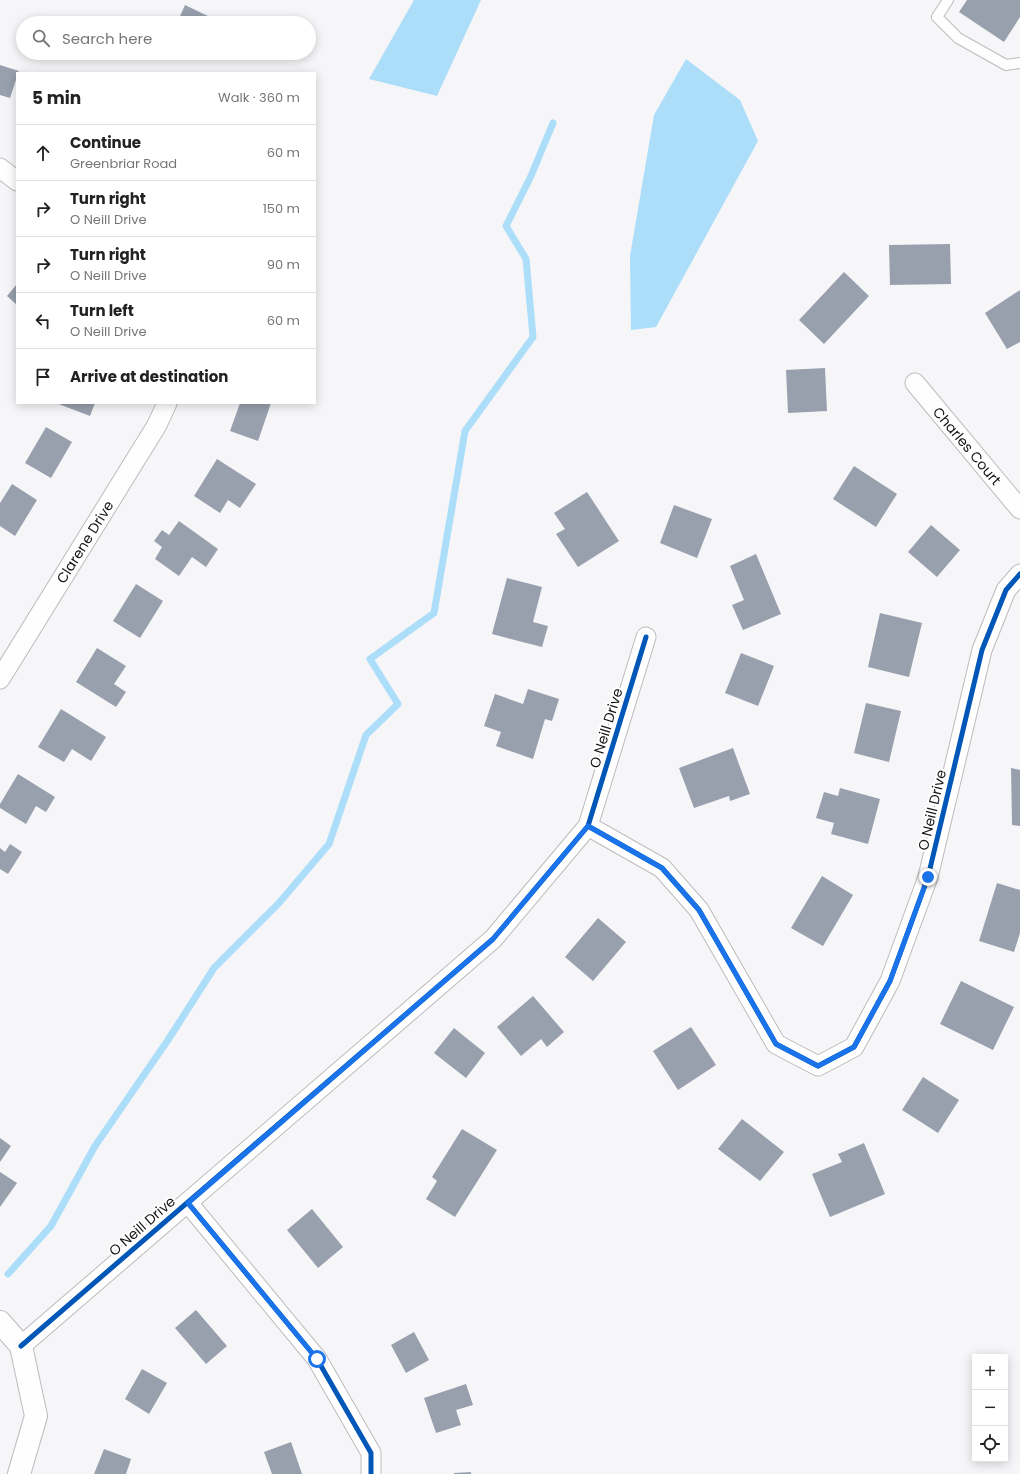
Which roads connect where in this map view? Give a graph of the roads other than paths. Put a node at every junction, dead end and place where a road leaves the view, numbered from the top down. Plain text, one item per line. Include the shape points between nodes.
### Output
1 (948, 0) edge
2 (1020, 63) edge
3 (0, 168) edge
4 (16, 180) edge
5 (915, 383) dead end
6 (167, 404) edge
7 (1020, 509) edge
8 (1020, 574) edge
9 (646, 637) dead end
10 (0, 679) edge
11 (588, 826) junction
12 (188, 1203) junction
13 (0, 1322) edge
14 (21, 1346) junction
15 (20, 1474) edge
16 (371, 1474) edge

1 - 2 lane via 938,17 958,38 1006,65
3 - 4 street
5 - 7 street, Charles Court
6 - 10 street, Clarene Drive via 157,425
8 - 11 street, O Neill Drive via 1006,590 982,650 928,877 890,981 854,1047 818,1066 776,1044 694,904 662,868
9 - 11 street, O Neill Drive
11 - 12 street, O Neill Drive via 493,939
12 - 14 street, O Neill Drive
12 - 16 street via 317,1359 371,1453
13 - 14 street
14 - 15 street via 36,1416

